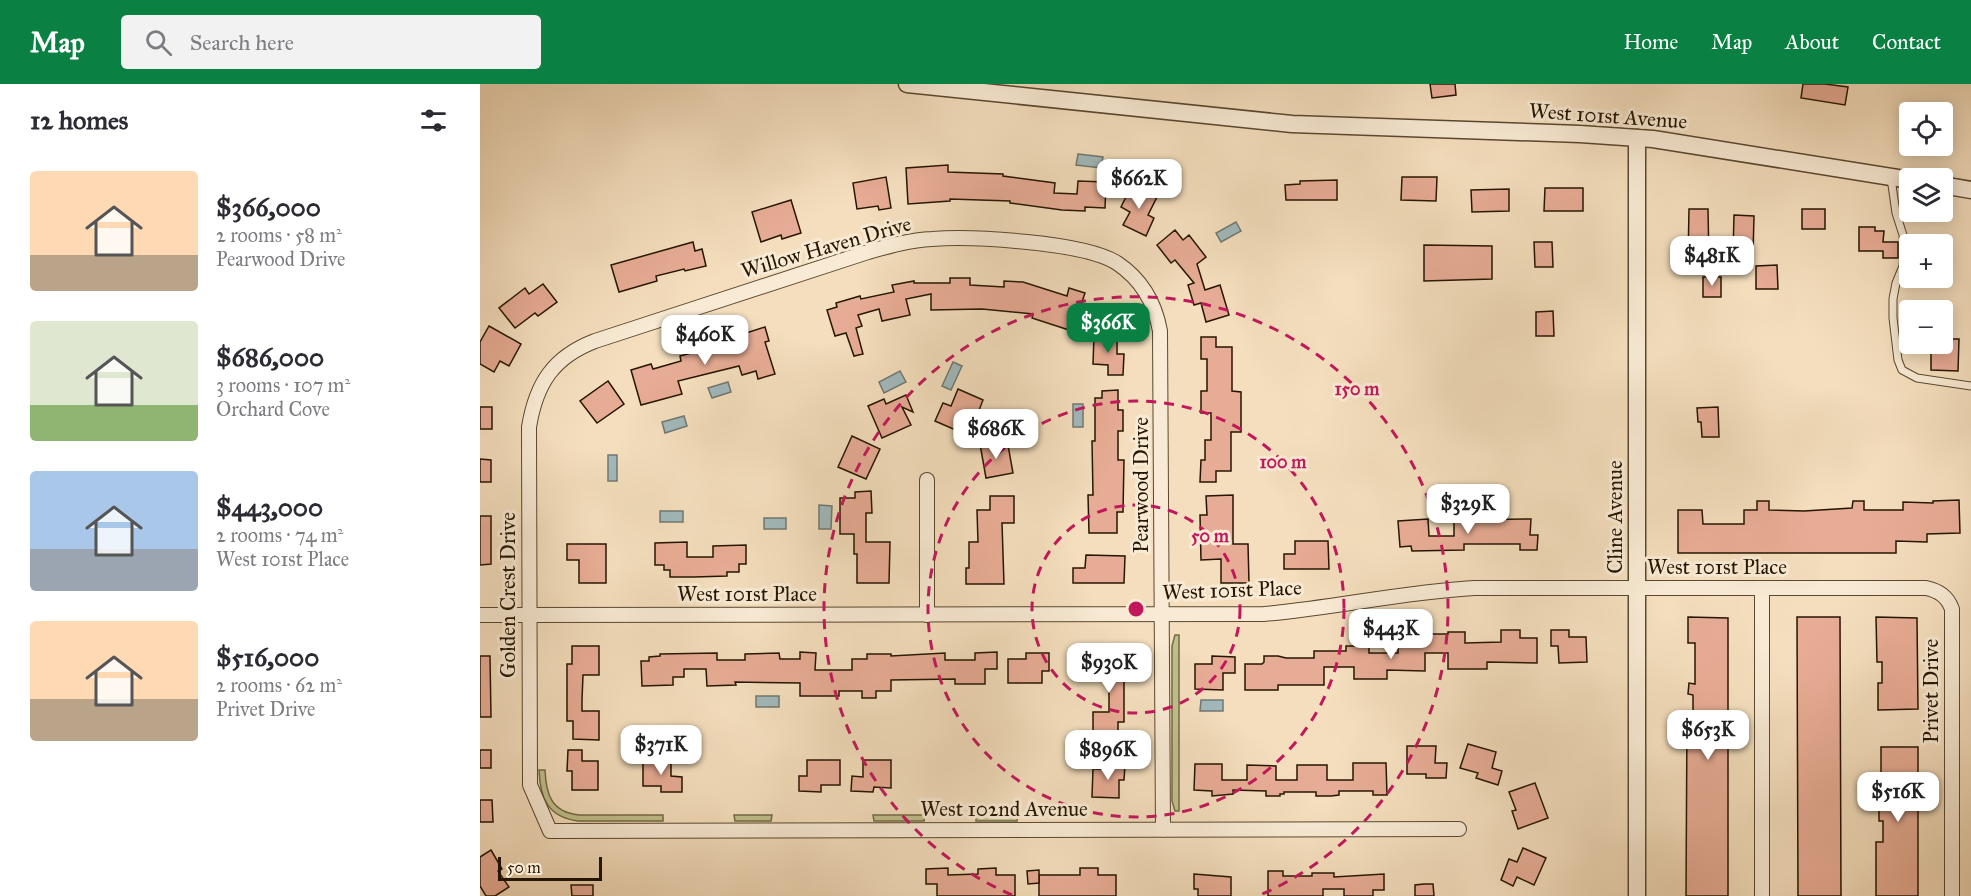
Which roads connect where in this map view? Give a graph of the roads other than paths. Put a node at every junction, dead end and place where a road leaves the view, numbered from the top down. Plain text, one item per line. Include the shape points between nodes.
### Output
1 (907, 84) edge
2 (1637, 138) junction
3 (1891, 177) junction
4 (1899, 178) edge
5 (1953, 187) edge
6 (1971, 190) edge
7 (1143, 287) joint
8 (558, 363) joint
9 (1971, 386) edge
10 (927, 480) dead end
11 (1638, 587) junction
12 (1762, 588) junction
13 (1945, 597) joint
14 (529, 614) junction
15 (1163, 614) junction
16 (480, 615) edge
17 (927, 615) junction
18 (1163, 830) junction
19 (1459, 830) dead end
20 (550, 831) joint
21 (1637, 896) edge
22 (1762, 896) edge
23 (1952, 896) edge

1 - 2 street, West 101st Avenue via 1292,124
2 - 3 street, West 101st Avenue
2 - 11 street, Cline Avenue
3 - 4 street, West 101st Avenue
3 - 9 lane via 1904,249 1893,299 1898,360 1902,370 1917,378
5 - 6 street
7 - 8 street, Willow Haven Drive via 1117,263 1085,250 999,240 925,240 868,252 607,338 576,350
7 - 15 street, Pearwood Drive via 1155,308 1161,331
8 - 14 street, Golden Crest Drive via 539,390 529,427
10 - 17 street
11 - 12 street, West 101st Place
11 - 15 street, West 101st Place via 1474,588 1290,612
11 - 21 street, Cline Avenue
12 - 13 street, West 101st Place via 1926,588
12 - 22 street
13 - 23 street, Privet Drive via 1953,618
14 - 16 street, West 101st Place
14 - 17 street, West 101st Place
14 - 20 street, Golden Crest Drive via 530,784
15 - 17 street, West 101st Place
15 - 18 street, Pearwood Drive
18 - 19 street, West 102nd Avenue
18 - 20 street, West 102nd Avenue

